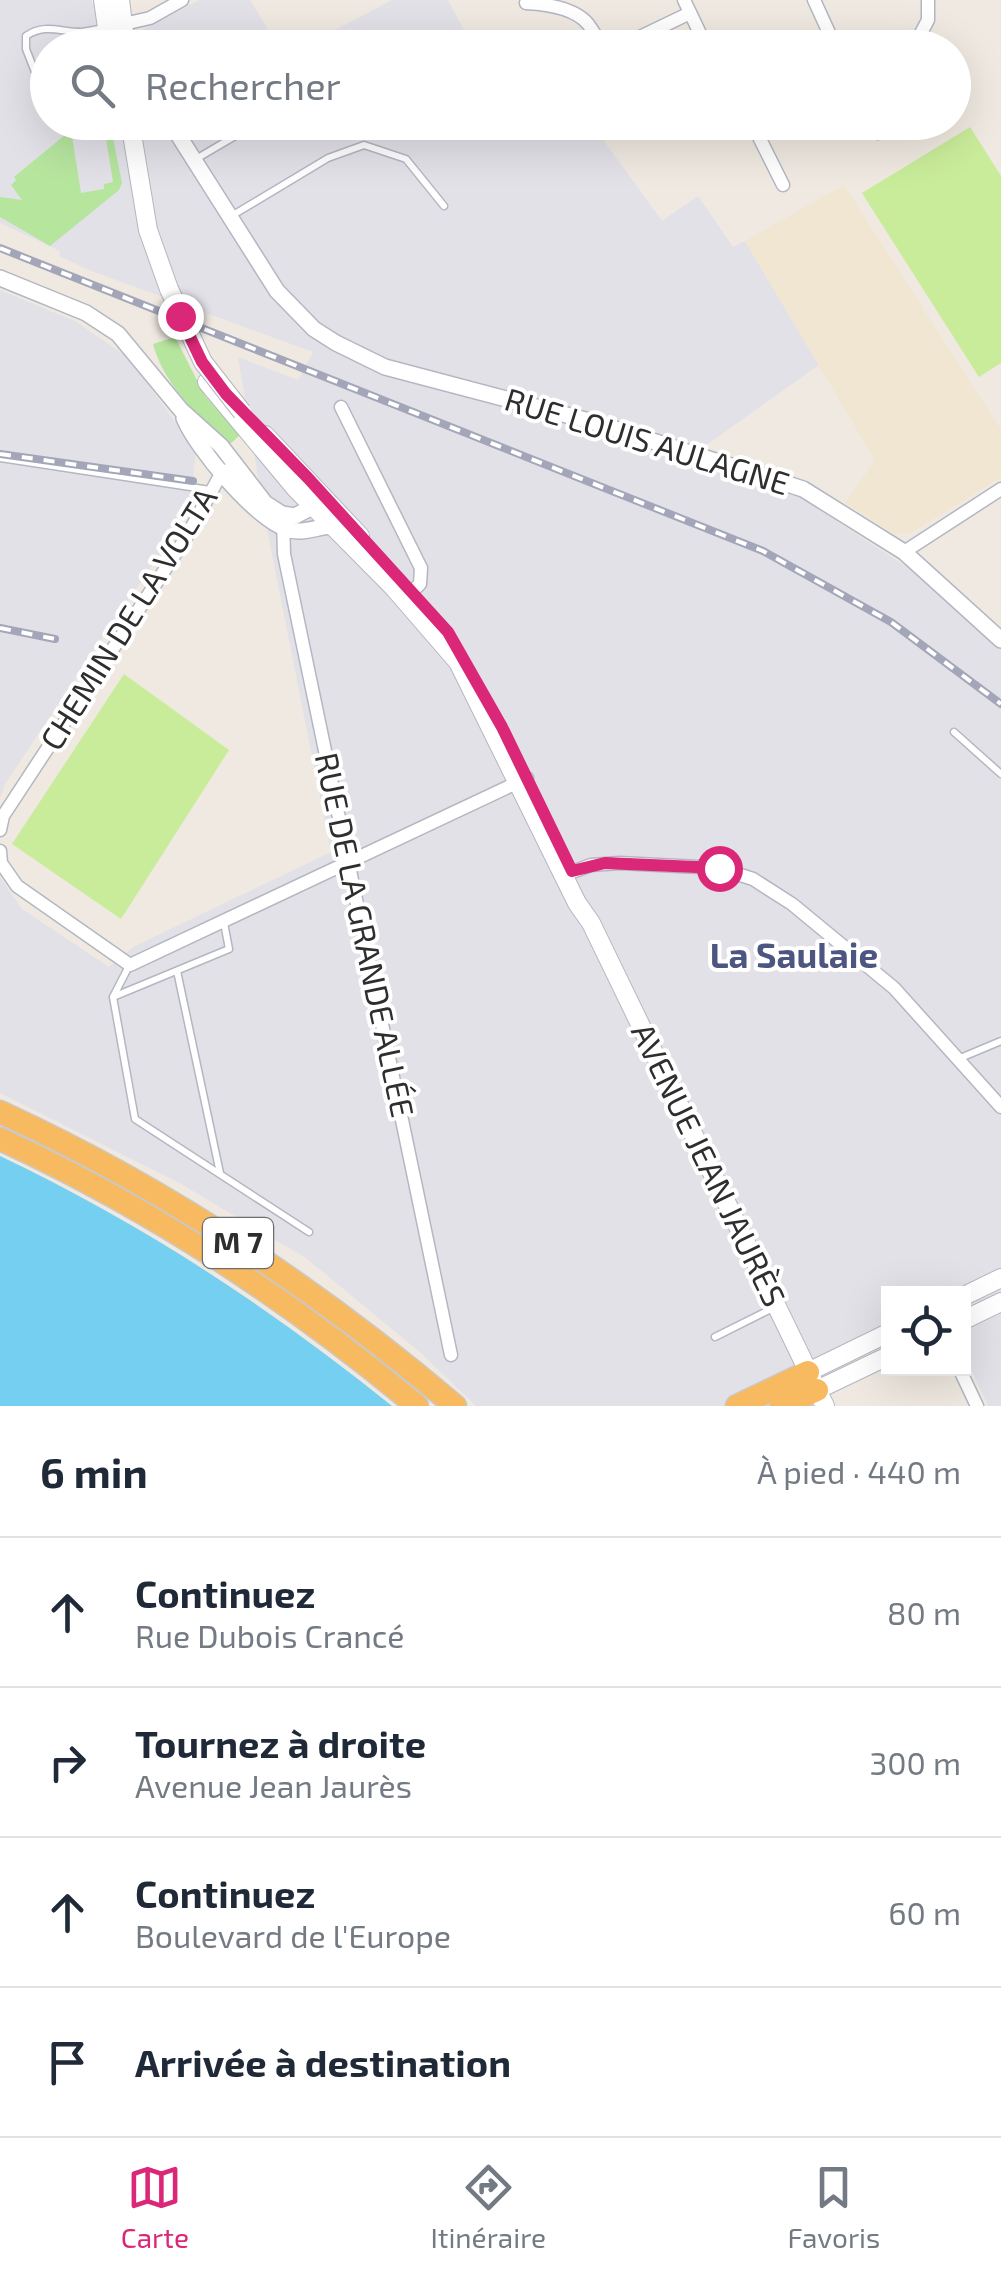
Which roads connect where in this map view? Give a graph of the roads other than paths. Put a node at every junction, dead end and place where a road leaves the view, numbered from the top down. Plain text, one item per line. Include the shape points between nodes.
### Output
1 (103, 0) edge
2 (120, 0) edge
3 (182, 0) edge
4 (814, 0) edge
5 (928, 0) edge
6 (526, 3) dead end
7 (687, 7) edge
8 (116, 26) junction
9 (35, 30) edge
10 (66, 30) edge
11 (91, 30) edge
12 (115, 30) edge
13 (118, 30) edge
14 (590, 30) edge
15 (646, 30) edge
16 (698, 30) edge
17 (828, 30) edge
18 (923, 30) edge
19 (30, 33) edge
20 (30, 58) edge
21 (122, 140) edge
22 (133, 140) edge
23 (181, 140) edge
24 (228, 140) edge
25 (762, 140) edge
26 (194, 160) junction
27 (782, 185) dead end
28 (444, 206) dead end
29 (230, 217) junction
30 (0, 278) edge
31 (164, 286) junction
32 (341, 407) dead end
33 (181, 410) junction
34 (0, 458) edge
35 (222, 472) junction
36 (1001, 489) edge
37 (212, 490) junction
38 (258, 494) junction
39 (323, 513) junction
40 (283, 521) junction
41 (904, 552) junction
42 (403, 590) junction
43 (1001, 640) edge
44 (954, 732) dead end
45 (1001, 774) edge
46 (523, 780) junction
47 (1, 823) edge
48 (0, 851) edge
49 (349, 862) junction
50 (568, 873) junction
51 (223, 921) junction
52 (130, 965) junction
53 (176, 970) junction
54 (113, 997) junction
55 (1001, 1041) edge
56 (957, 1059) junction
57 (1001, 1107) edge
58 (0, 1112) edge
59 (0, 1139) edge
60 (220, 1173) junction
61 (309, 1232) dead end
62 (1001, 1278) edge
63 (971, 1293) edge
64 (1001, 1302) edge
65 (776, 1306) junction
66 (971, 1317) edge
67 (362, 1331) junction
68 (714, 1336) dead end
69 (881, 1339) edge
70 (451, 1355) dead end
71 (881, 1359) edge
72 (963, 1376) edge
73 (817, 1389) edge
74 (417, 1406) edge
75 (455, 1406) edge
76 (473, 1406) edge
77 (737, 1406) edge
78 (781, 1406) edge
79 (977, 1406) edge

1 - 8 main road
2 - 8 main road
3 - 8 street via 150,18
4 - 17 street
5 - 18 street
6 - 14 street via 550,4 586,21
7 - 15 street
7 - 16 street
8 - 11 lane
8 - 12 main road
8 - 13 main road
9 - 10 lane
19 - 20 lane
21 - 31 main road via 140,232
22 - 31 main road
23 - 26 street, RUE LOUIS AULAGNE
24 - 26 lane
25 - 27 street
26 - 29 street, RUE LOUIS AULAGNE
28 - 29 lane via 406,160 364,145 328,158
29 - 41 street, RUE LOUIS AULAGNE via 268,280 314,329 350,351 385,367 593,422 803,489
30 - 33 street via 110,328
31 - 39 main road, AVENUE JEAN JAURÈS, bridge via 207,382
32 - 42 street via 421,568 420,584
33 - 35 street
33 - 38 street
34 - 37 lane
35 - 37 street, CHEMIN DE LA VOLTA
35 - 38 street via 230,469
35 - 40 street via 253,506
36 - 41 street
37 - 47 street, CHEMIN DE LA VOLTA
38 - 40 street
39 - 40 street
39 - 42 main road, AVENUE JEAN JAURÈS
39 - 42 main road, AVENUE JEAN JAURÈS via 389,568
40 - 49 street, RUE DE LA GRANDE ALLÉE via 285,561
41 - 43 street, RUE LOUIS AULAGNE
42 - 46 main road, AVENUE JEAN JAURÈS via 458,662
44 - 45 lane
46 - 49 street
46 - 50 main road, AVENUE JEAN JAURÈS
48 - 52 street via 17,886
49 - 51 street
49 - 70 street, RUE DE LA GRANDE ALLÉE
50 - 56 street via 619,863 719,868 752,880 792,904 894,988
50 - 65 main road, AVENUE JEAN JAURÈS
51 - 52 street
51 - 53 lane via 229,949
52 - 54 lane
53 - 54 lane
53 - 60 lane
54 - 60 lane via 135,1119
55 - 56 lane
56 - 57 street
58 - 67 highway, M 7 via 213,1226
59 - 74 highway, M 7 via 241,1274
60 - 61 lane
62 - 63 main road
64 - 66 main road
65 - 68 lane
65 - 73 main road, AVENUE JEAN JAURÈS
67 - 75 highway, M 7
67 - 76 highway
69 - 73 main road
71 - 73 main road
72 - 79 street
73 - 77 highway
73 - 78 highway

